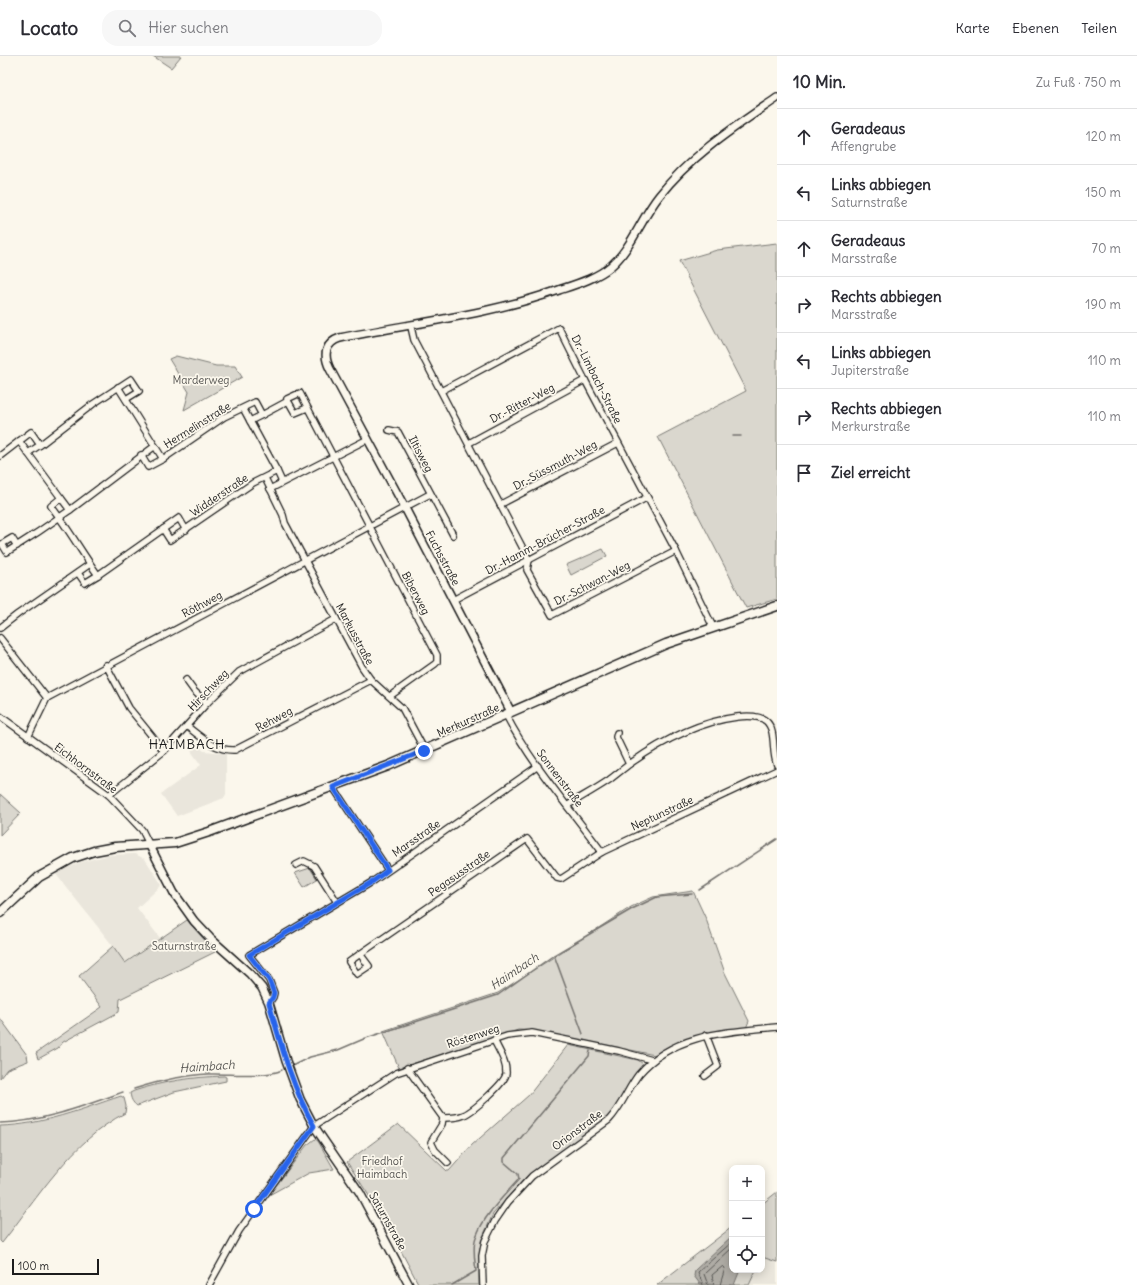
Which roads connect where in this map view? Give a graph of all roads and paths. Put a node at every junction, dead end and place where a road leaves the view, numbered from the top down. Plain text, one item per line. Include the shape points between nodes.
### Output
1 (777, 98) edge
2 (411, 327) junction
3 (584, 380) junction
4 (118, 387) junction
5 (441, 391) junction
6 (126, 399) junction
7 (288, 401) junction
8 (243, 408) junction
9 (307, 408) junction
10 (262, 415) junction
11 (250, 421) junction
12 (389, 430) dead end
13 (368, 439) junction
14 (19, 440) junction
15 (469, 443) junction
16 (618, 443) junction
17 (40, 445) junction
18 (155, 446) junction
19 (28, 453) junction
20 (141, 455) junction
21 (0, 456) edge
22 (334, 457) junction
23 (163, 459) junction
24 (277, 471) junction
25 (265, 478) junction
26 (282, 482) junction
27 (270, 489) junction
28 (430, 494) junction
29 (61, 498) junction
30 (646, 498) junction
31 (501, 504) junction
32 (405, 508) junction
33 (70, 510) junction
34 (283, 515) joint
35 (60, 517) junction
36 (369, 527) junction
37 (163, 529) junction
38 (186, 530) junction
39 (453, 535) dead end
40 (17, 546) dead end
41 (676, 552) junction
42 (529, 560) junction
43 (305, 561) junction
44 (90, 564) junction
45 (78, 573) junction
46 (98, 575) junction
47 (453, 600) junction
48 (777, 606) edge
49 (336, 619) junction
50 (713, 627) junction
51 (0, 628) edge
52 (0, 638) edge
53 (106, 665) junction
54 (186, 680) dead end
55 (371, 680) junction
56 (390, 696) junction
57 (47, 698) junction
58 (207, 703) junction
59 (508, 714) junction
60 (0, 716) edge
61 (188, 727) junction
62 (618, 733) dead end
63 (28, 737) junction
64 (164, 751) junction
65 (424, 751) junction
66 (629, 764) junction
67 (777, 765) edge
68 (538, 766) junction
69 (777, 770) edge
70 (333, 787) junction
71 (109, 795) junction
72 (568, 805) junction
73 (150, 846) junction
74 (602, 852) junction
75 (296, 865) dead end
76 (388, 870) junction
77 (559, 879) joint
78 (337, 902) junction
79 (0, 913) edge
80 (360, 954) dead end
81 (269, 1003) junction
82 (777, 1027) edge
83 (706, 1036) junction
84 (494, 1040) junction
85 (652, 1060) junction
86 (407, 1068) junction
87 (705, 1076) dead end
88 (443, 1118) junction
89 (314, 1126) junction
90 (448, 1163) dead end
91 (209, 1285) edge
92 (409, 1285) edge
93 (483, 1285) edge

1 - 2 street via 719,138 676,177 652,205 616,262 604,272 538,298
2 - 5 street via 414,340
2 - 13 street, Fuchsstraße via 340,338 334,340 327,348 327,364
3 - 5 street, Dr.-Limbach-Straße via 559,328
3 - 15 street, Dr.-Ritter-Weg
3 - 16 street, Dr.-Limbach-Straße
4 - 6 street
4 - 6 street via 131,379 139,391
4 - 17 street
5 - 15 street
6 - 18 street
7 - 9 street via 295,413
7 - 9 street via 300,393
7 - 10 street
8 - 10 street, Hermelinstraße via 255,402
8 - 11 street, Hermelinstraße
8 - 23 street, Hermelinstraße via 224,417
9 - 22 street
10 - 11 street
11 - 24 street, Hermelinstraße
12 - 28 street, Iltisweg via 398,432
13 - 22 street
13 - 32 street, Fuchsstraße
14 - 17 street via 31,432
14 - 19 street
14 - 21 street
15 - 31 street
16 - 30 street, Dr.-Limbach-Straße
16 - 31 street, Dr.-Süssmuth-Weg
17 - 19 street
18 - 20 street, Hermelinstraße
18 - 23 street, Hermelinstraße
19 - 29 street
20 - 23 street, Hermelinstraße via 148,467
20 - 33 street, Hermelinstraße
22 - 26 street
22 - 36 street, Biberweg
24 - 25 street, Widderstraße
24 - 26 street
25 - 27 street, Widderstraße
25 - 38 street, Widderstraße
26 - 27 street
27 - 34 street, Widderstraße
28 - 32 street
28 - 39 street, Iltisweg
29 - 33 street
29 - 35 street via 51,506
30 - 41 street, Dr.-Limbach-Straße
30 - 42 street, Dr.-Hamm-Brücher-Straße
31 - 42 street
32 - 36 street, Röthweg
32 - 47 street, Fuchsstraße
33 - 35 street, Hermelinstraße
34 - 43 street, Markusstraße
35 - 40 street, Hermelinstraße
35 - 44 street
36 - 43 street, Röthweg
36 - 56 street, Biberweg via 438,658 435,664
37 - 38 street, Widderstraße via 170,540
37 - 38 street, Widderstraße via 179,518
37 - 46 street, Widderstraße
41 - 42 street, Dr.-Schwan-Weg via 552,615 527,570
41 - 50 street, Dr.-Limbach-Straße
42 - 47 street, Dr.-Hamm-Brücher-Straße
43 - 49 street, Markusstraße
43 - 53 street, Röthweg
44 - 45 street
44 - 46 street
45 - 46 street, Widderstraße via 85,583
45 - 51 street
47 - 59 street, Fuchsstraße
48 - 50 main road, Merkurstraße
49 - 55 street, Markusstraße
49 - 58 street, Hirschweg via 239,672
50 - 59 main road, Merkurstraße via 640,655
52 - 57 street
53 - 57 street, Röthweg
53 - 64 street via 129,708
54 - 58 street
55 - 56 street, Markusstraße
55 - 61 street, Rehweg via 235,750 215,747
56 - 65 street, Markusstraße via 406,714
57 - 63 street
58 - 61 street, Hirschweg
59 - 65 main road, Merkurstraße
59 - 68 street, Sonnenstraße via 515,733
60 - 63 street, Eichhornstraße
61 - 64 street, Hirschweg
62 - 66 street via 616,737
63 - 71 street, Eichhornstraße
64 - 71 street, Hirschweg
65 - 70 main road, Merkurstraße
66 - 67 street via 680,734 708,723 744,716 757,717 767,722
66 - 72 street via 610,780
68 - 72 street, Sonnenstraße
68 - 76 street, Marsstraße
69 - 74 street, Neptunstraße
70 - 73 main road, Merkurstraße via 195,837
70 - 76 street
71 - 73 street, Eichhornstraße via 142,830
72 - 74 street, Sonnenstraße
73 - 79 main road, Merkurstraße via 110,848 73,858 38,878
73 - 81 street, Saturnstraße via 181,903 206,935 256,981
74 - 77 street, Neptunstraße via 565,878
75 - 78 street via 304,861 314,866
76 - 78 street, Marsstraße
77 - 80 street, Pegasusstraße via 527,839
78 - 81 street, Marsstraße via 249,955 272,987 273,997
81 - 89 street, Saturnstraße via 295,1087
82 - 83 street, Orionstraße
83 - 85 street, Orionstraße via 672,1048
83 - 87 street via 718,1066
84 - 85 street, Röstenweg via 515,1034 532,1033
84 - 86 street, Röstenweg
84 - 88 street via 506,1065 506,1077 466,1114 456,1118
85 - 93 street, Orionstraße via 609,1120 532,1176 508,1202 485,1241 482,1256
86 - 88 street
86 - 89 street, Röstenweg
88 - 90 street via 431,1142
89 - 91 street via 239,1231
89 - 92 street, Saturnstraße via 360,1194

